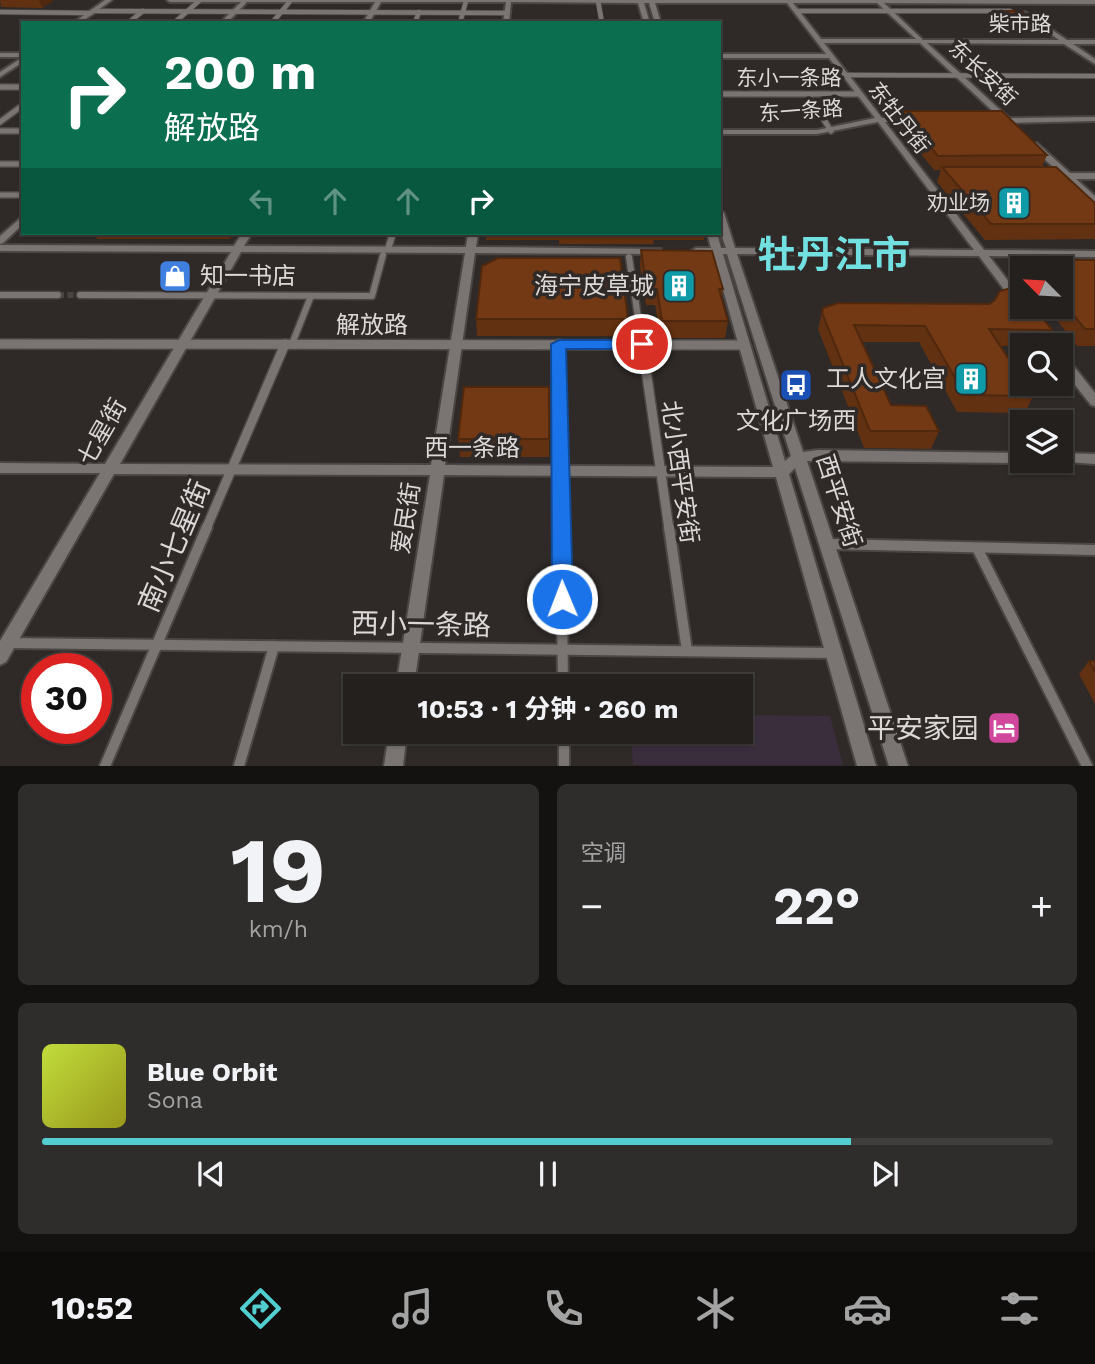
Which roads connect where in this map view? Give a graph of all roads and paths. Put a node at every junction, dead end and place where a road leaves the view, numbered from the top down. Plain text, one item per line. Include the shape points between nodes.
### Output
1 (109, 0) edge
2 (170, 0) edge
3 (200, 0) edge
4 (246, 0) edge
5 (291, 0) edge
6 (379, 0) edge
7 (509, 0) edge
8 (788, 0) edge
9 (878, 0) edge
10 (466, 1) edge
11 (598, 1) edge
12 (640, 1) edge
13 (651, 1) edge
14 (1010, 1) edge
15 (1055, 1) edge
16 (1095, 2) edge
17 (143, 11) junction
18 (796, 11) junction
19 (890, 11) junction
20 (1021, 11) junction
21 (0, 12) edge
22 (92, 12) junction
23 (187, 12) junction
24 (234, 12) junction
25 (281, 12) junction
26 (372, 12) junction
27 (419, 12) junction
28 (463, 12) junction
29 (507, 13) junction
30 (79, 21) edge
31 (130, 21) edge
32 (176, 21) edge
33 (225, 21) edge
34 (274, 21) edge
35 (367, 21) edge
36 (416, 21) edge
37 (461, 21) edge
38 (506, 21) edge
39 (602, 21) edge
40 (646, 21) edge
41 (657, 21) edge
42 (819, 41) junction
43 (922, 41) junction
44 (1065, 41) junction
45 (1076, 41) junction
46 (1095, 41) edge
47 (0, 55) edge
48 (1095, 55) edge
49 (721, 56) edge
50 (830, 56) junction
51 (21, 57) edge
52 (21, 59) edge
53 (1095, 62) edge
54 (0, 75) edge
55 (844, 75) junction
56 (959, 75) junction
57 (1095, 76) edge
58 (0, 86) edge
59 (21, 86) edge
60 (721, 94) edge
61 (808, 94) junction
62 (859, 94) junction
63 (21, 106) edge
64 (1095, 119) edge
65 (877, 120) junction
66 (929, 120) edge
67 (981, 120) edge
68 (1007, 120) junction
69 (0, 122) edge
70 (1017, 129) edge
71 (0, 131) edge
72 (21, 131) edge
73 (831, 131) junction
74 (721, 132) edge
75 (1027, 138) edge
76 (0, 164) edge
77 (21, 164) edge
78 (921, 176) junction
79 (935, 176) dead end
80 (1055, 176) edge
81 (1068, 176) junction
82 (1095, 176) edge
83 (0, 195) edge
84 (21, 195) edge
85 (1095, 201) edge
86 (721, 219) edge
87 (21, 221) edge
88 (246, 235) edge
89 (392, 235) edge
90 (473, 235) edge
91 (713, 235) edge
92 (0, 241) edge
93 (0, 248) edge
94 (236, 251) junction
95 (386, 252) junction
96 (0, 253) edge
97 (470, 253) junction
98 (685, 254) edge
99 (718, 254) junction
100 (733, 254) junction
101 (984, 256) junction
102 (1095, 256) edge
103 (629, 257) junction
104 (1010, 290) edge
105 (0, 295) edge
106 (58, 295) tunnel mouth
107 (80, 296) tunnel mouth
108 (209, 296) junction
109 (311, 296) junction
110 (1032, 319) edge
111 (1043, 333) edge
112 (0, 344) edge
113 (180, 344) junction
114 (288, 344) junction
115 (457, 344) junction
116 (559, 344) junction
117 (642, 344) junction
118 (745, 345) junction
119 (1073, 374) edge
120 (1095, 402) edge
121 (799, 457) junction
122 (1010, 457) edge
123 (1073, 458) edge
124 (1095, 459) edge
125 (0, 468) edge
126 (107, 469) junction
127 (232, 470) junction
128 (438, 471) junction
129 (560, 471) junction
130 (661, 472) junction
131 (782, 472) junction
132 (827, 544) junction
133 (977, 548) junction
134 (1095, 550) edge
135 (156, 645) junction
136 (274, 646) junction
137 (411, 648) junction
138 (4, 650) edge
139 (563, 650) junction
140 (687, 651) junction
141 (834, 653) junction
142 (407, 674) edge
143 (563, 674) edge
144 (396, 744) edge
145 (564, 744) edge
146 (105, 765) edge
147 (239, 765) edge
148 (393, 765) edge
149 (564, 765) edge
150 (867, 765) edge
151 (899, 765) edge
152 (1087, 765) edge

1 - 22 street
2 - 3 street
3 - 4 street
3 - 23 street
4 - 5 street
4 - 24 street
5 - 6 street
5 - 25 street
6 - 10 street
6 - 26 street
7 - 10 street
7 - 11 street
7 - 29 street
8 - 9 street
8 - 13 street
8 - 18 street, 东牡丹街
9 - 14 street
9 - 19 street, 东长安街
10 - 28 street
11 - 12 street
11 - 39 street
12 - 13 street
12 - 40 street
13 - 41 street
14 - 15 street
14 - 20 street
14 - 45 main road
15 - 16 street
17 - 22 street
17 - 23 street
17 - 31 street
18 - 19 street
18 - 42 street, 东牡丹街
19 - 20 street
19 - 43 street, 东长安街
20 - 44 street
21 - 22 street
22 - 30 street
23 - 24 street
23 - 32 street
24 - 25 street
24 - 33 street
25 - 26 street
25 - 34 street
26 - 27 street
26 - 35 street
27 - 28 street
27 - 36 street
28 - 29 street
28 - 37 street
29 - 38 street
42 - 43 street, 柴市路
42 - 50 street, 东牡丹街
43 - 44 street, 柴市路
43 - 56 street, 东长安街
44 - 45 street, 柴市路
44 - 53 street
45 - 46 street, 柴市路
45 - 48 main road
47 - 51 street
49 - 50 street
50 - 55 main road, 东牡丹街
52 - 54 street
55 - 56 street
55 - 62 main road, 东牡丹街
56 - 57 street
56 - 68 street, 东长安街
58 - 59 street
60 - 61 street, 东小一条路
61 - 62 street, 东小一条路
61 - 73 street
62 - 65 main road, 东牡丹街
63 - 69 street
64 - 68 street
65 - 66 street, 东一条路
65 - 73 street, 东一条路
65 - 78 main road, 东牡丹街
67 - 68 street
68 - 70 street, 东长安街
71 - 72 street
73 - 74 street, 东一条路
75 - 81 street, 东长安街
76 - 77 street
78 - 79 street
78 - 101 main road, 东牡丹街
80 - 81 street
81 - 82 street
81 - 85 street, 东长安街
83 - 84 street
86 - 100 street, 西平安街
87 - 92 street
88 - 94 street, 七星街
89 - 95 street
90 - 97 street, 爱民街
91 - 99 street, 西平安街
93 - 94 street
94 - 95 street
94 - 96 street
94 - 108 street, 七星街
95 - 97 street
95 - 109 street via 372,296
97 - 103 street
97 - 103 street via 665,254
97 - 115 street, 爱民街
98 - 99 street
99 - 100 street
99 - 118 street, 西平安街
100 - 101 street
100 - 121 street, 西平安街
101 - 102 street
101 - 104 street
103 - 117 street, 北小西平安街
105 - 106 street
107 - 108 street
108 - 109 street
108 - 113 street, 七星街
109 - 114 street, 南小七星街
110 - 111 street
112 - 113 street, 解放路
113 - 114 street, 解放路
113 - 126 street, 七星街
114 - 115 street, 解放路
114 - 127 street, 南小七星街
115 - 116 street, 解放路
115 - 128 street, 爱民街
116 - 117 street, 解放路
116 - 129 street
117 - 118 street, 解放路
117 - 130 street, 北小西平安街
118 - 131 street, 西平安街
119 - 120 street
121 - 122 street
121 - 131 street
121 - 132 street, 西平安街
123 - 124 street
125 - 126 street, 西一条路
126 - 127 street, 西一条路
126 - 138 street, 七星街
127 - 128 street, 西一条路
127 - 135 street, 南小七星街
128 - 129 street, 西一条路
128 - 137 street, 爱民街
129 - 130 street, 西一条路
129 - 139 street
130 - 131 street, 西一条路
130 - 140 street, 北小西平安街
131 - 141 street, 西平安街
132 - 133 street
132 - 151 street, 西平安街
133 - 134 street
133 - 152 street
135 - 136 street, 西小一条路
135 - 138 street, 西小一条路
135 - 146 street, 南小七星街
136 - 137 street, 西小一条路
136 - 147 street
137 - 139 street, 西小一条路
137 - 142 street, 爱民街
139 - 140 street, 西小一条路
139 - 143 street
140 - 141 street, 西小一条路
141 - 150 street, 西平安街
144 - 148 street
145 - 149 street

